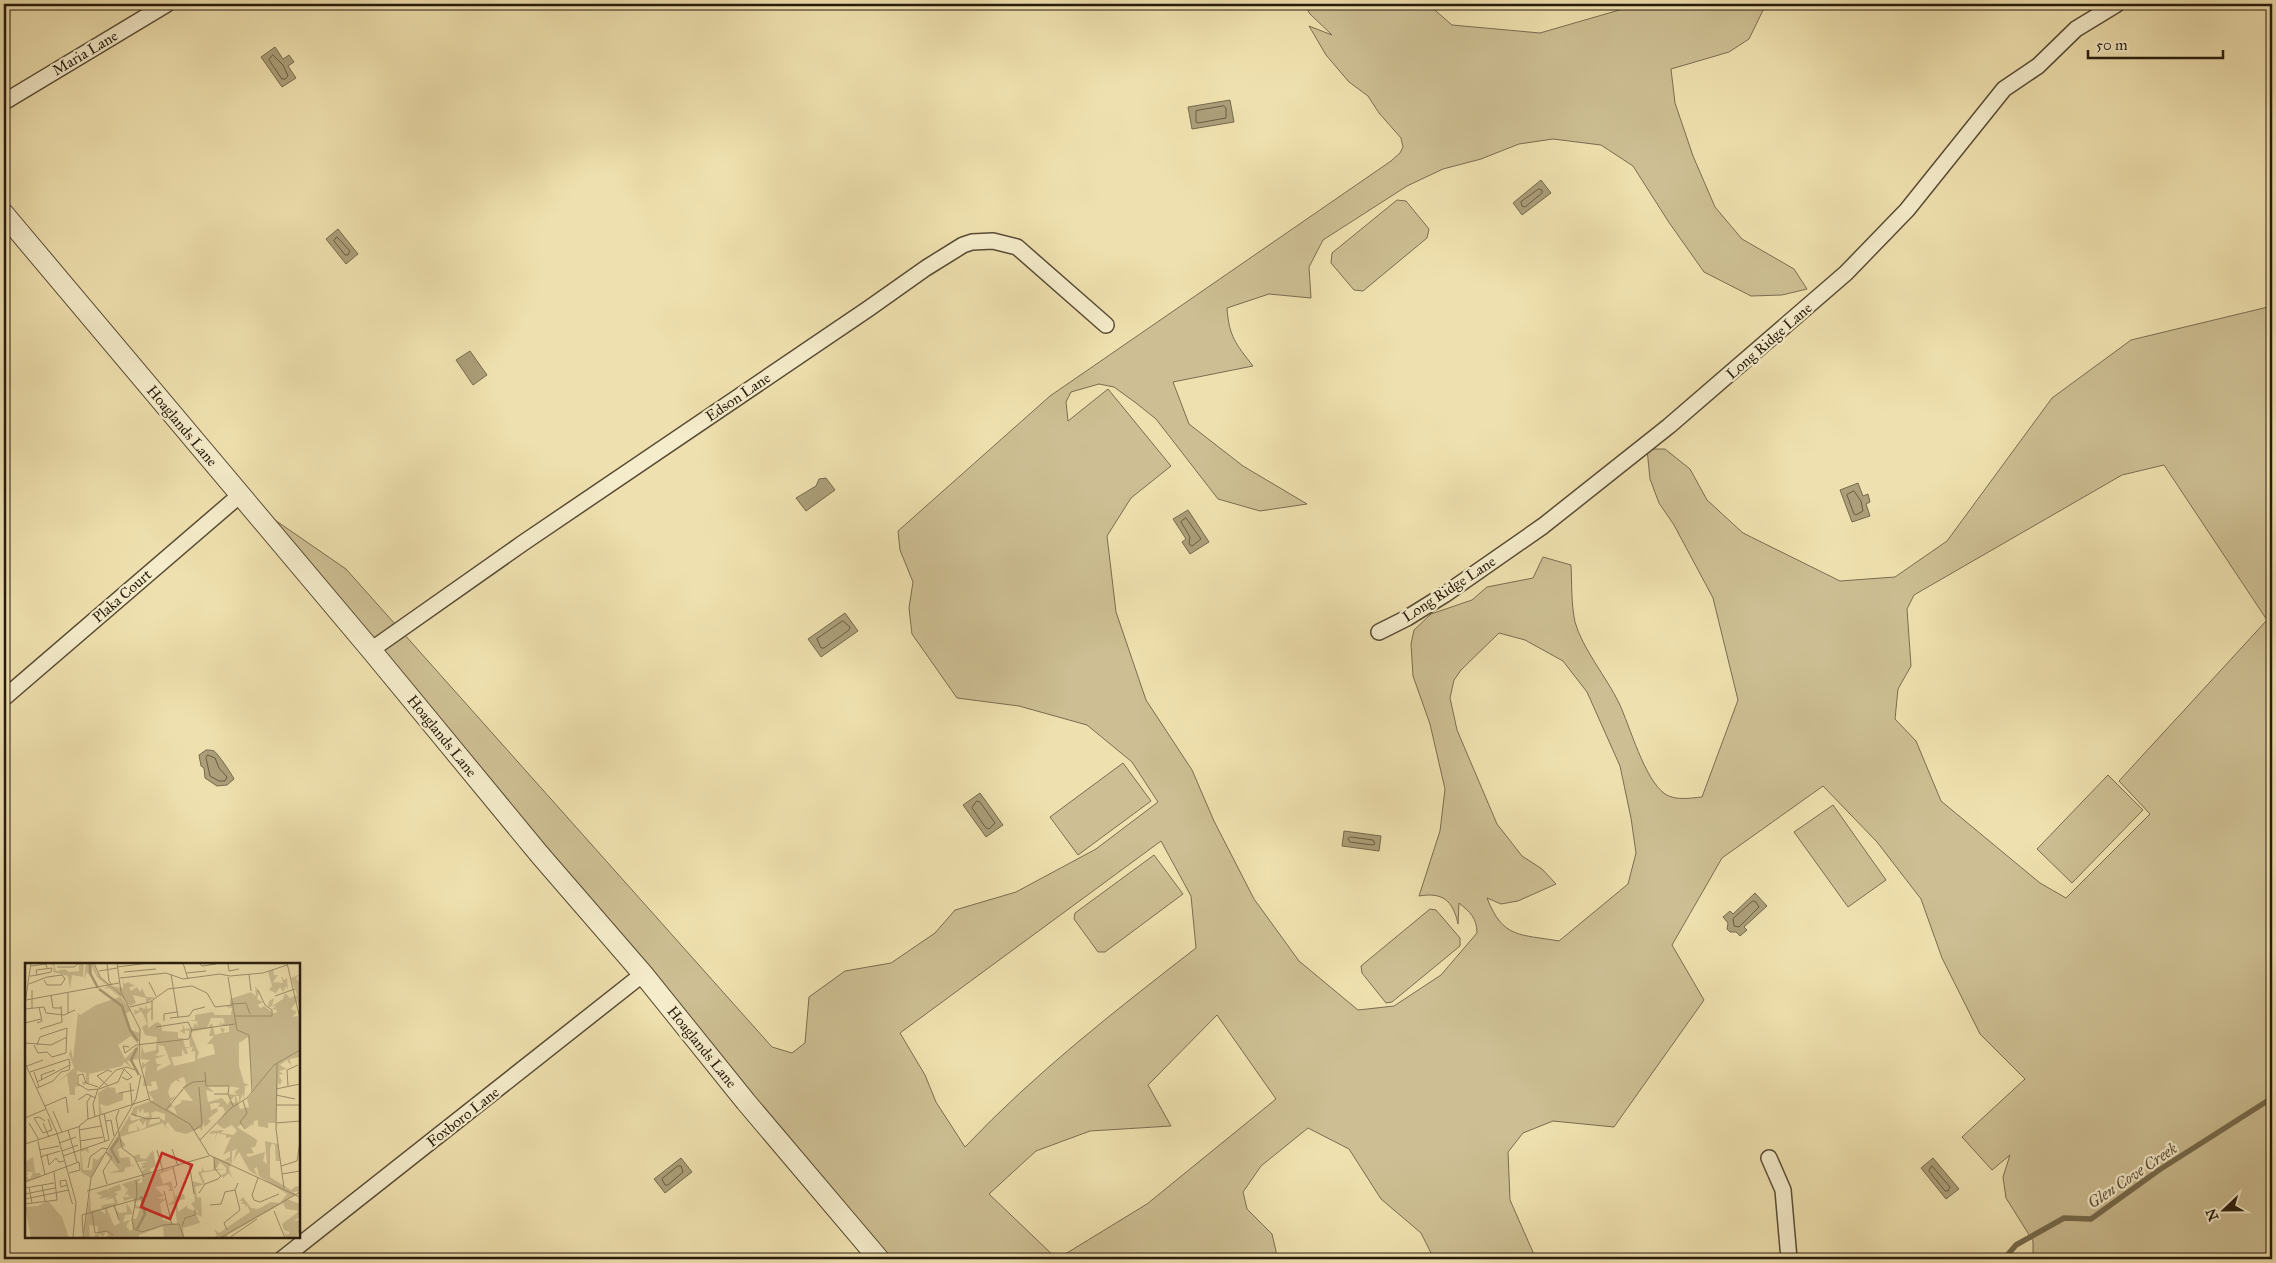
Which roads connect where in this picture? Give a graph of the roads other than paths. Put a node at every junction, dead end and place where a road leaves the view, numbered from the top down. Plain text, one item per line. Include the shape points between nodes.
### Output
1 (167, 4) edge
2 (2117, 4) edge
3 (4, 102) edge
4 (4, 214) edge
5 (1106, 325) dead end
6 (240, 495) junction
7 (1379, 632) dead end
8 (371, 650) junction
9 (4, 698) edge
10 (643, 974) junction
11 (1769, 1158) dead end
12 (282, 1259) edge
13 (880, 1259) edge
14 (1789, 1259) edge

1 - 3 street, Maria Lane
2 - 7 street, Long Ridge Lane via 2076,29 2038,66 2004,89 1907,210 1846,274 1669,426 1543,526 1444,595
4 - 6 street, Hoaglands Lane
5 - 8 street, Edson Lane via 1017,247 993,240 963,245
6 - 8 street, Hoaglands Lane
6 - 9 street, Plaka Court
8 - 10 street, Hoaglands Lane
10 - 12 street, Foxboro Lane
10 - 13 street, Hoaglands Lane via 746,1102
11 - 14 street via 1783,1190

